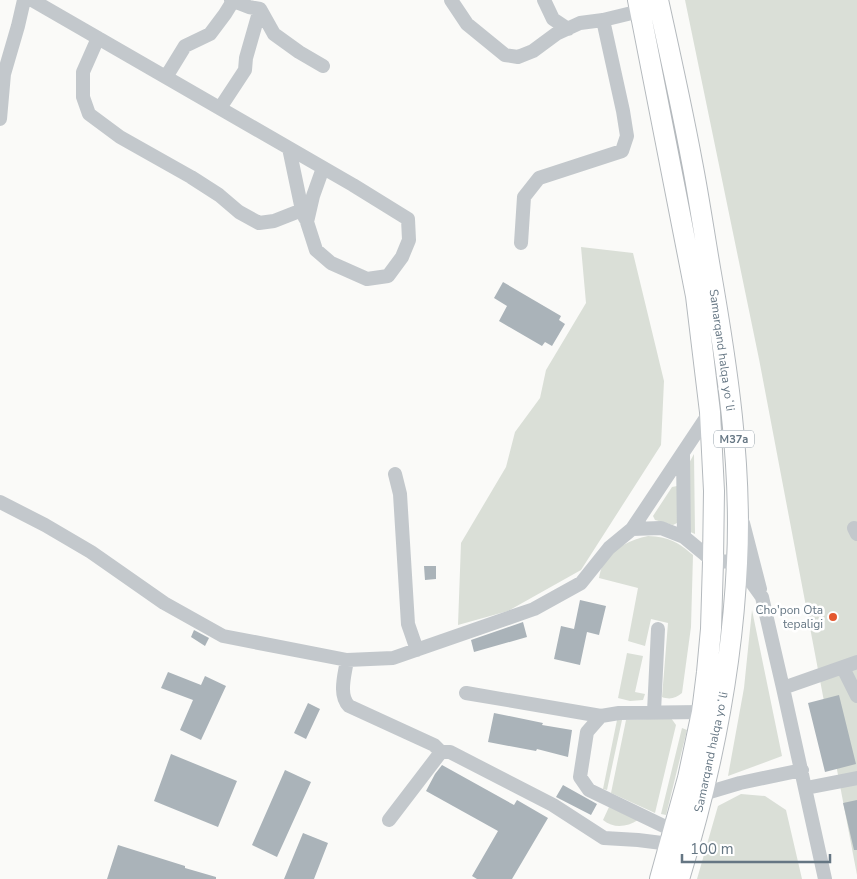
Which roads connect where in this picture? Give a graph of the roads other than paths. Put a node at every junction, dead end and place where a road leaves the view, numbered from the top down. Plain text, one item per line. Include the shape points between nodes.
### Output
1 (24, 0) edge
2 (32, 0) edge
3 (232, 0) edge
4 (451, 0) edge
5 (544, 0) edge
6 (658, 0) edge
7 (639, 5) edge
8 (260, 9) junction
9 (603, 20) junction
10 (568, 29) junction
11 (98, 38) junction
12 (323, 66) dead end
13 (166, 77) junction
14 (220, 108) junction
15 (0, 118) edge
16 (289, 148) junction
17 (324, 168) junction
18 (304, 216) junction
19 (521, 243) dead end
20 (710, 412) junction
21 (683, 454) junction
22 (396, 474) dead end
23 (737, 497) junction
24 (0, 502) edge
25 (632, 528) junction
26 (684, 537) junction
27 (713, 561) junction
28 (737, 562) junction
29 (762, 597) junction
30 (658, 629) dead end
31 (417, 650) junction
32 (347, 660) junction
33 (857, 662) edge
34 (843, 668) junction
35 (783, 688) junction
36 (466, 693) dead end
37 (857, 696) edge
38 (654, 712) junction
39 (702, 712) junction
40 (601, 716) junction
41 (440, 752) junction
42 (802, 770) junction
43 (857, 778) edge
44 (806, 788) junction
45 (703, 794) junction
46 (389, 820) dead end
47 (672, 838) junction
48 (656, 879) edge
49 (660, 879) edge
50 (679, 879) edge
51 (825, 879) edge

1 - 15 street via 4,74
2 - 11 street
3 - 8 street
3 - 13 street via 210,34 185,46
4 - 10 street via 467,24 505,55 518,58
5 - 10 street via 552,19
6 - 23 highway, Samarqand halqa yoʻli / M37a via 692,161 722,333
7 - 9 street
7 - 20 highway, Samarqand halqa yoʻli / M37a via 696,296
8 - 12 street via 274,34
8 - 14 street via 245,70
9 - 10 street
9 - 19 street via 627,136 622,151 539,178 524,197
11 - 13 street
11 - 18 street via 83,72 83,97 89,114 120,137 191,177 239,212 259,222
13 - 14 street
14 - 16 street
16 - 17 street
16 - 18 street
17 - 18 street
17 - 18 street via 408,220 409,240 402,258 388,276 367,279 331,263 316,250
20 - 21 street
20 - 27 highway, Samarqand halqa yoʻli / M37a
21 - 25 street
21 - 26 street
22 - 31 street via 408,624
23 - 28 highway, Samarqand halqa yoʻli / M37a
23 - 29 street
24 - 32 street via 45,525 223,636
25 - 26 street via 661,528
25 - 31 street via 609,548 581,583 534,609
26 - 27 street
27 - 28 street
27 - 39 highway, Samarqand halqa yoʻli / M37a via 711,629
28 - 29 street
28 - 45 highway, Samarqand halqa yoʻli / M37a via 723,703
29 - 35 street
30 - 38 street
31 - 32 street via 393,658
32 - 41 street via 343,693 349,706 434,745
33 - 34 street
34 - 35 street
34 - 37 street
35 - 42 street
36 - 40 street
38 - 39 street
38 - 40 street
39 - 47 highway, Samarqand halqa yoʻli / M37a
40 - 47 street via 587,732 580,778 589,790
41 - 46 street
41 - 47 street via 450,752 553,805 604,838
42 - 44 street
42 - 45 street
43 - 44 street
44 - 51 street
45 - 50 highway, Samarqand halqa yoʻli / M37a
47 - 48 highway, M37a
47 - 49 highway, Samarqand halqa yoʻli / M37a

